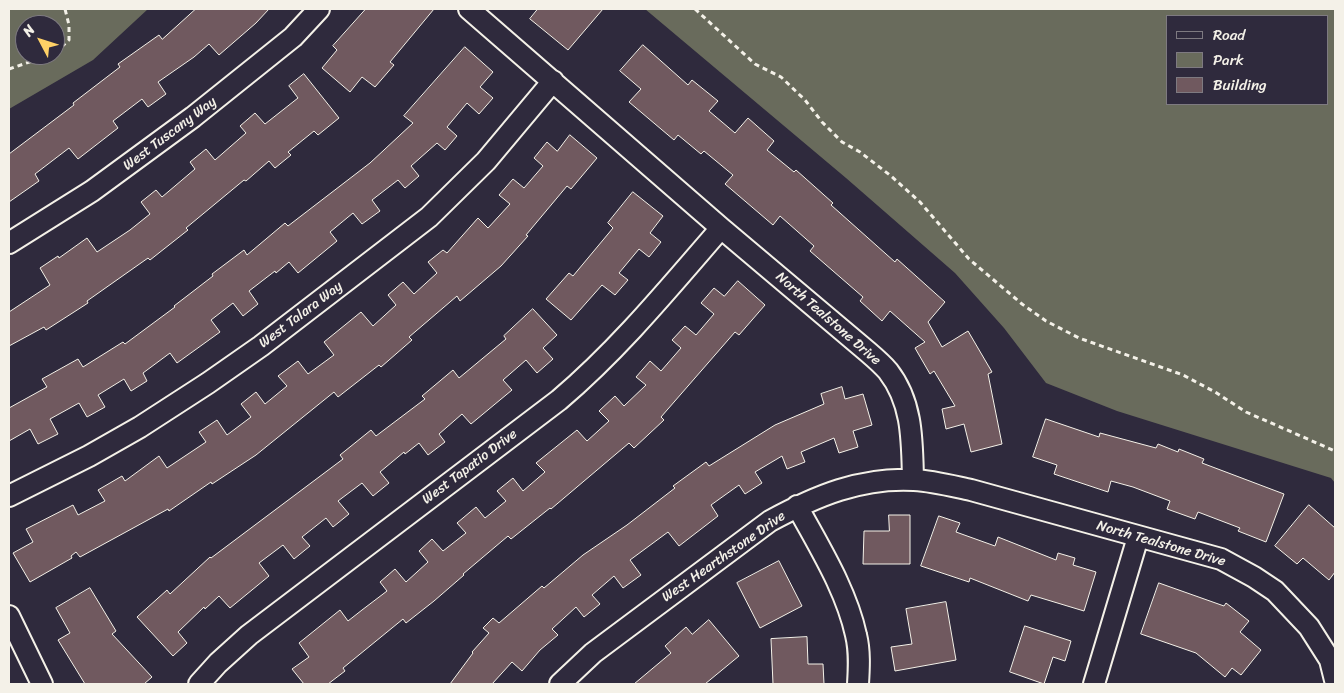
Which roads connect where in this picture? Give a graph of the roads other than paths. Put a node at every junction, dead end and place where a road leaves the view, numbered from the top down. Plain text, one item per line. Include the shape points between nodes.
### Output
1 (319, 9) edge
2 (469, 9) edge
3 (552, 81) junction
4 (721, 228) junction
5 (9, 243) edge
6 (912, 480) junction
7 (9, 496) edge
8 (797, 506) junction
9 (1138, 536) junction
10 (9, 616) edge
11 (1335, 680) edge
12 (42, 684) edge
13 (200, 684) edge
14 (560, 684) edge
15 (858, 684) edge
16 (1094, 684) edge

1 - 5 street, West Tuscany Way via 293,38 200,112 92,191
2 - 3 street, North Tealstone Drive
3 - 4 street, North Tealstone Drive
3 - 7 street, West Talara Way via 486,161 429,217 208,383 89,456
4 - 6 street, North Tealstone Drive via 888,371 908,410 912,434
4 - 13 street, West Tapatio Drive via 589,375 249,635
6 - 8 street, West Hearthstone Drive via 837,489
6 - 9 street, North Tealstone Drive via 971,490
8 - 14 street, West Hearthstone Drive via 739,543 600,647
8 - 15 street via 852,616 860,664
9 - 11 street, North Tealstone Drive via 1221,560 1276,591 1309,627 1330,660
9 - 16 street
10 - 12 street

